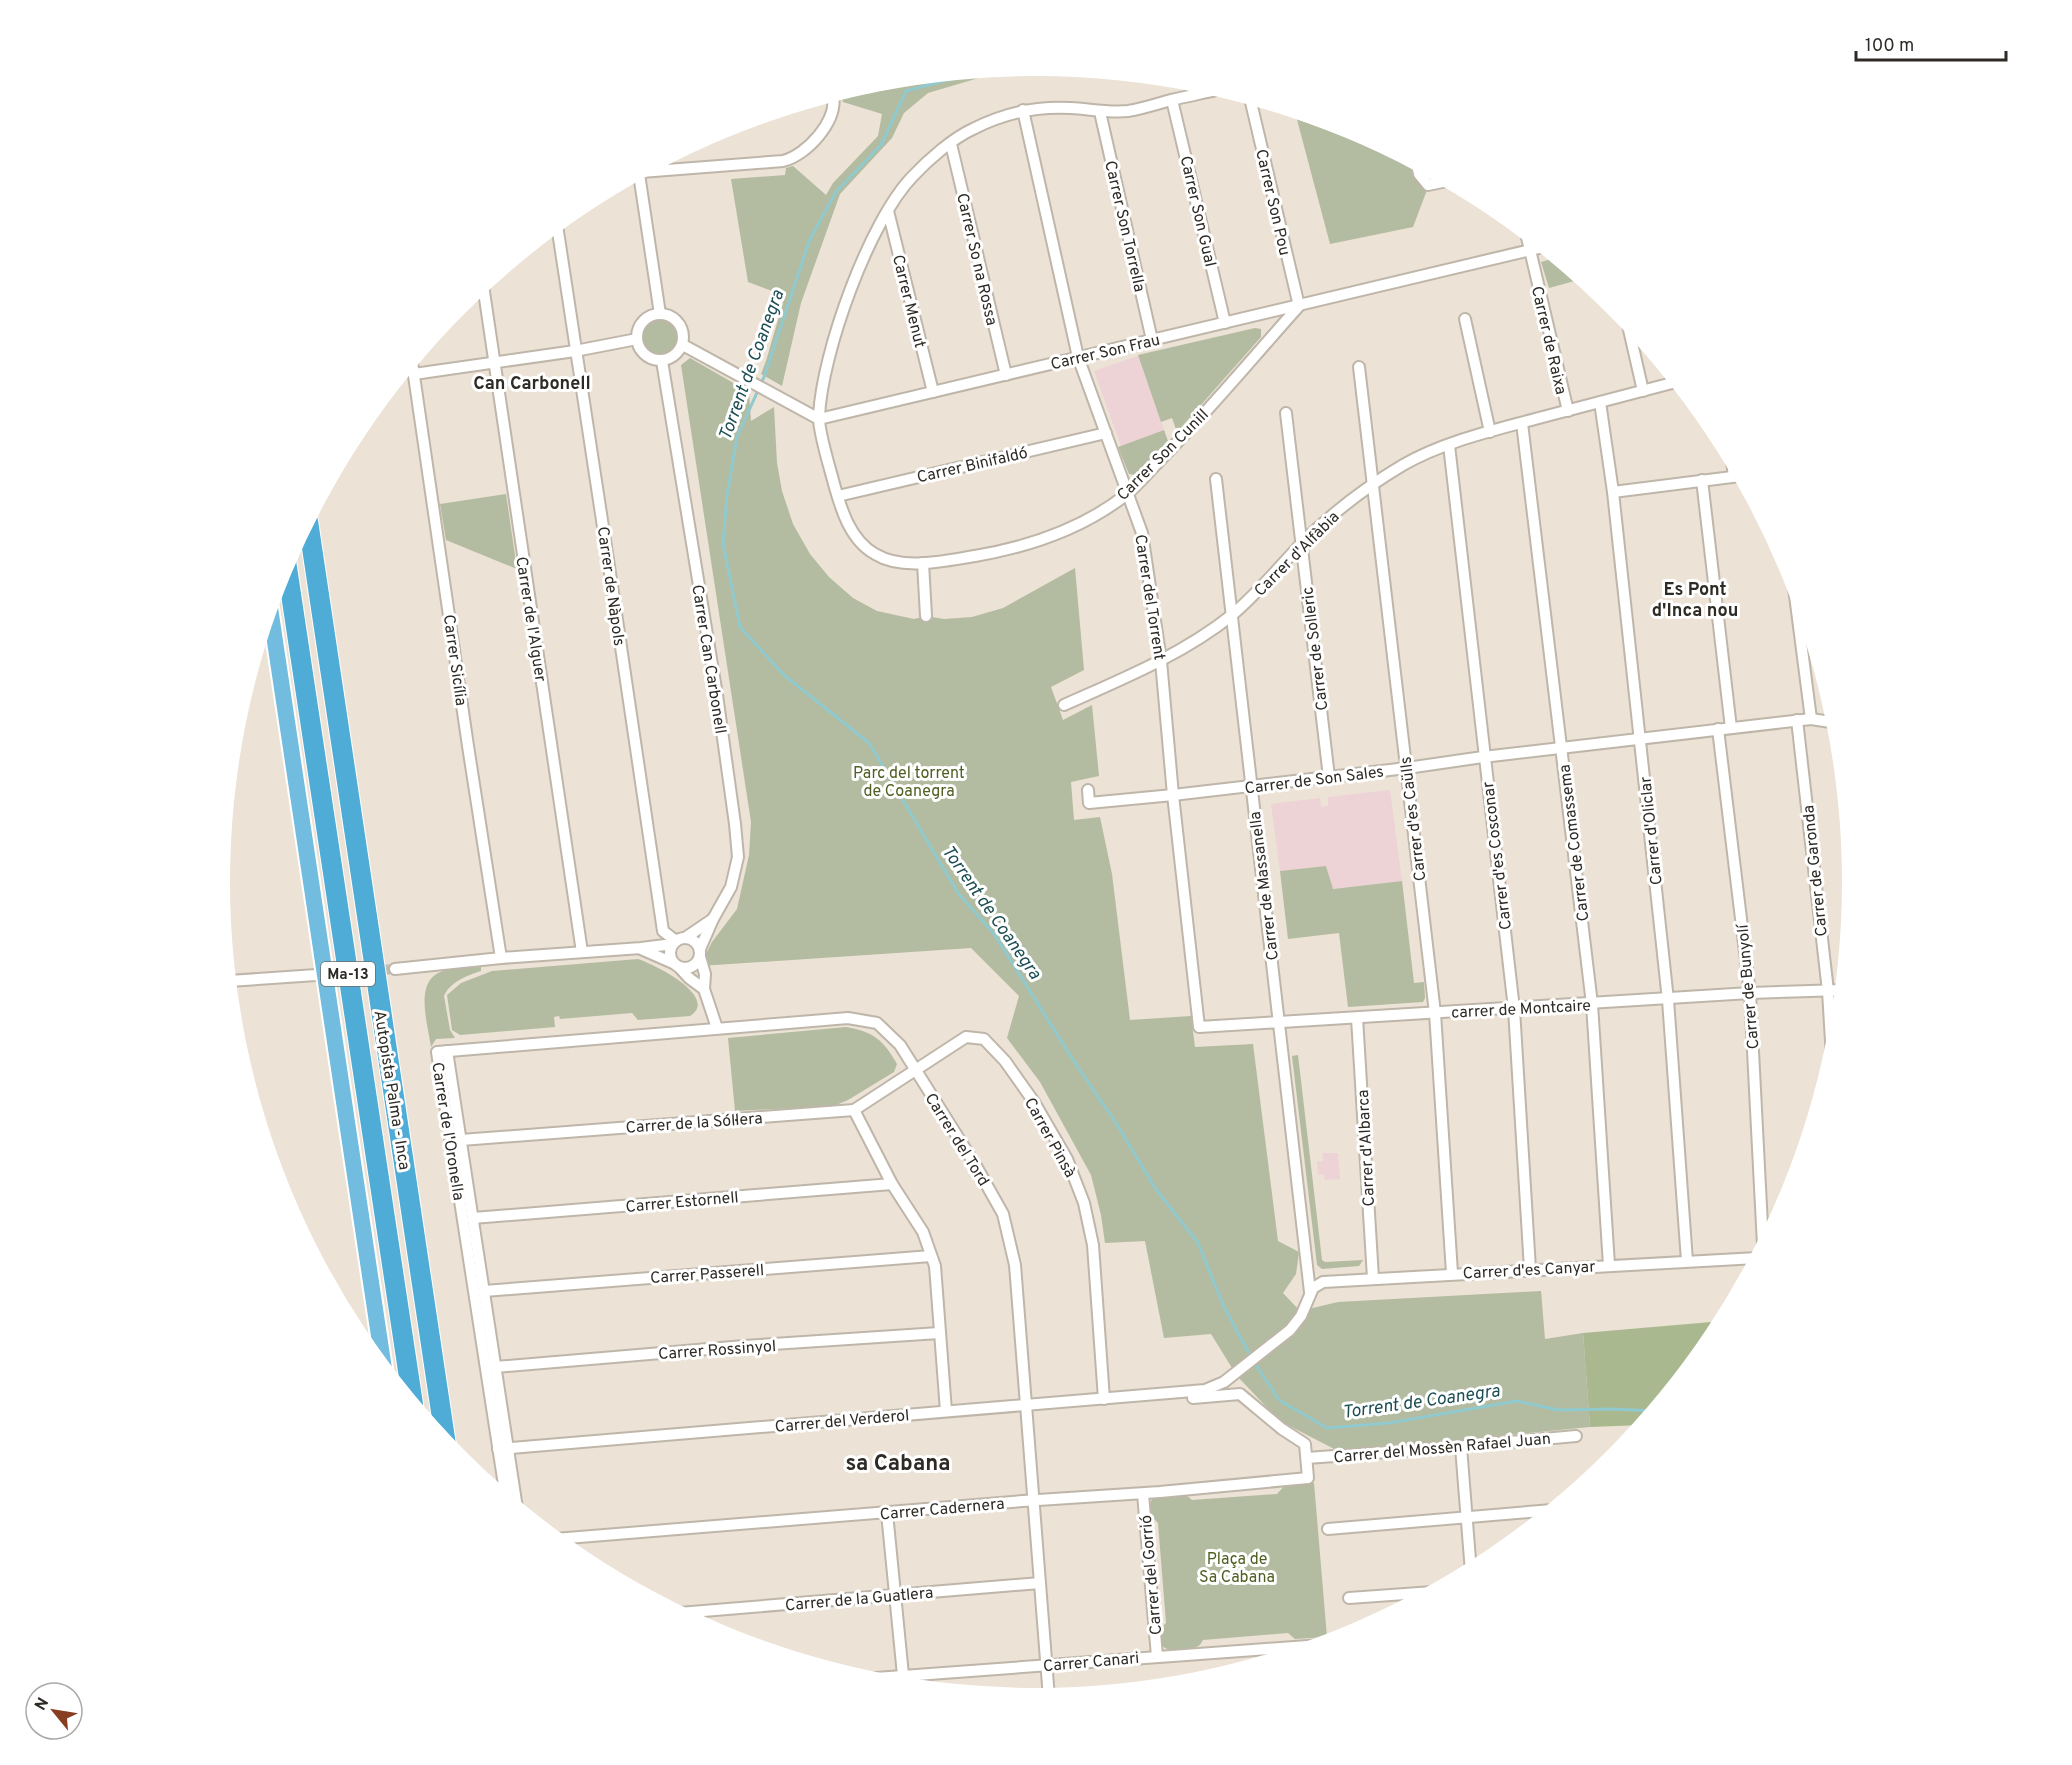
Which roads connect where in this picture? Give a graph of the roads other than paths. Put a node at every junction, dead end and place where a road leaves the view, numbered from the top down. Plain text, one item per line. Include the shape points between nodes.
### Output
1 (1202, 94) edge
2 (1172, 100) junction
3 (833, 103) edge
4 (1252, 106) edge
5 (1023, 110) junction
6 (1100, 112) junction
7 (951, 144) junction
8 (657, 172) edge
9 (1419, 174) edge
10 (641, 180) edge
11 (1437, 183) edge
12 (888, 211) junction
13 (557, 234) edge
14 (1529, 244) edge
15 (1534, 249) edge
16 (1530, 250) junction
17 (485, 296) edge
18 (1299, 306) junction
19 (660, 314) junction
20 (1465, 319) dead end
21 (1226, 323) junction
22 (637, 339) junction
23 (1152, 340) junction
24 (1632, 340) edge
25 (682, 345) junction
26 (575, 351) junction
27 (1078, 357) junction
28 (662, 361) junction
29 (494, 363) junction
30 (1359, 367) dead end
31 (414, 374) joint
32 (1006, 375) junction
33 (1668, 384) edge
34 (1644, 390) junction
35 (933, 392) junction
36 (1600, 402) junction
37 (1568, 411) junction
38 (1286, 413) dead end
39 (819, 419) junction
40 (1522, 423) junction
41 (1490, 432) junction
42 (1106, 433) junction
43 (1449, 445) junction
44 (1732, 477) edge
45 (1216, 479) dead end
46 (1702, 480) junction
47 (1373, 484) junction
48 (1613, 492) junction
49 (1128, 493) junction
50 (838, 496) junction
51 (310, 533) edge
52 (1302, 544) junction
53 (923, 563) junction
54 (289, 580) edge
55 (926, 616) dead end
56 (1231, 616) junction
57 (1798, 621) edge
58 (272, 625) edge
59 (1161, 661) junction
60 (1064, 705) dead end
61 (1811, 719) junction
62 (1797, 720) junction
63 (1826, 721) edge
64 (1731, 728) junction
65 (1718, 729) junction
66 (1640, 739) junction
67 (1562, 747) junction
68 (1484, 757) junction
69 (1407, 768) junction
70 (1329, 777) junction
71 (1251, 786) junction
72 (1088, 790) dead end
73 (1173, 795) junction
74 (713, 919) junction
75 (678, 941) junction
76 (641, 948) junction
77 (582, 952) junction
78 (700, 953) junction
79 (501, 958) junction
80 (676, 965) junction
81 (395, 969) tunnel mouth
82 (316, 975) tunnel mouth
83 (236, 980) edge
84 (704, 989) junction
85 (1828, 990) junction
86 (1835, 990) edge
87 (1750, 993) junction
88 (1668, 1000) junction
89 (1592, 1004) junction
90 (1514, 1009) junction
91 (1435, 1013) junction
92 (1358, 1018) junction
93 (1830, 1021) edge
94 (1279, 1022) junction
95 (717, 1028) junction
96 (1199, 1028) joint
97 (447, 1051) junction
98 (915, 1071) junction
99 (854, 1110) junction
100 (461, 1140) junction
101 (892, 1184) junction
102 (473, 1218) junction
103 (1762, 1232) edge
104 (931, 1256) junction
105 (1749, 1258) edge
106 (1687, 1262) junction
107 (1609, 1265) junction
108 (1530, 1269) junction
109 (1452, 1273) junction
110 (1373, 1278) junction
111 (484, 1291) junction
112 (1310, 1294) junction
113 (939, 1333) junction
114 (381, 1351) edge
115 (495, 1366) junction
116 (410, 1389) edge
117 (1186, 1393) junction
118 (1104, 1399) junction
119 (1026, 1406) junction
120 (946, 1411) junction
121 (443, 1428) edge
122 (1576, 1436) dead end
123 (1461, 1447) junction
124 (503, 1449) junction
125 (1307, 1458) junction
126 (505, 1488) edge
127 (1143, 1494) junction
128 (514, 1496) edge
129 (1033, 1500) junction
130 (1540, 1511) edge
131 (887, 1513) junction
132 (1467, 1517) junction
133 (1328, 1529) dead end
134 (567, 1538) edge
135 (1470, 1562) edge
136 (1040, 1583) junction
137 (1415, 1593) edge
138 (896, 1595) junction
139 (1349, 1598) dead end
140 (695, 1612) edge
141 (1292, 1647) edge
142 (1157, 1656) junction
143 (1046, 1665) junction
144 (898, 1676) edge
145 (903, 1676) junction
146 (1048, 1688) edge

1 - 2 street, Carrer Son Cunill
2 - 6 street, Carrer Son Cunill via 1129,111
2 - 21 street, Carrer Son Gual
3 - 8 street via 829,121 792,159
4 - 18 street, Carrer Son Pou
5 - 6 street, Carrer Son Cunill via 1071,108
5 - 7 street, Carrer Son Cunill via 970,129
5 - 27 street, Carrer del Torrent
6 - 23 street, Carrer Son Torrella
7 - 12 street, Carrer Son Cunill via 911,177
7 - 32 street, Carrer So na Rossa
9 - 11 street via 1428,185
10 - 19 street
12 - 35 street, Carrer Menut
12 - 39 street, Carrer Son Cunill via 848,294 832,347
13 - 26 street, Carrer de Nàpols
14 - 16 street, Carrer de Raixa
15 - 16 street, Carrer Son Frau
16 - 18 street, Carrer Son Frau
16 - 37 street, Carrer de Raixa
17 - 29 street, Carrer de l'Alguer
18 - 21 street, Carrer Son Frau
18 - 49 street, Carrer Son Cunill
19 - 22 street via 641,324
19 - 25 street via 679,324 684,337
20 - 41 street
21 - 23 street, Carrer Son Frau
22 - 26 street
22 - 28 street via 648,357
23 - 27 street, Carrer Son Frau
24 - 34 street
25 - 28 street via 675,356
25 - 39 street
26 - 29 street
26 - 75 street, Carrer de Nàpols via 663,932
27 - 32 street, Carrer Son Frau
27 - 42 street, Carrer del Torrent
28 - 74 street, Carrer Can Carbonell via 735,824 738,857 730,887
29 - 31 street
29 - 77 street, Carrer de l'Alguer
30 - 47 street, Carrer d'es Caülls
31 - 79 street, Carrer Sicília
32 - 35 street, Carrer Son Frau
33 - 34 street, Carrer d'Alfàbia
34 - 36 street, Carrer d'Alfàbia
35 - 39 street, Carrer Son Frau
36 - 37 street, Carrer d'Alfàbia
36 - 48 street, Carrer d'Oliclar
37 - 40 street, Carrer d'Alfàbia
38 - 52 street, Carrer de Solleric
39 - 50 street, Carrer Son Cunill
40 - 41 street, Carrer d'Alfàbia
40 - 67 street, Carrer de Comassema
41 - 43 street, Carrer d'Alfàbia
42 - 49 street, Carrer del Torrent
42 - 50 street, Carrer Binifaldó
43 - 47 street, Carrer d'Alfàbia via 1404,464
43 - 68 street, Carrer d'es Cosconar
44 - 46 street
45 - 56 street, Carrer de Massanella
46 - 48 street
46 - 64 street
47 - 52 street, Carrer d'Alfàbia
47 - 69 street, Carrer d'es Caülls
48 - 66 street, Carrer d'Oliclar
49 - 53 street, Carrer Son Cunill via 1084,520 1041,539 987,554
49 - 59 street, Carrer del Torrent via 1142,533
50 - 53 street, Carrer Son Cunill via 849,525 874,554 894,561
51 - 121 highway, Autopista Palma - Inca / Ma-13
52 - 56 street, Carrer d'Alfàbia
52 - 70 street, Carrer de Solleric
53 - 55 street
54 - 116 highway, Autopista Palma - Inca / Ma-13
56 - 59 street, Carrer d'Alfàbia
56 - 71 street, Carrer de Massanella
57 - 61 street
58 - 114 highway
59 - 60 street, Carrer d'Alfàbia
59 - 73 street, Carrer del Torrent
61 - 62 street, Carrer de Son Sales
61 - 63 street, Carrer de Son Sales
62 - 64 street, Carrer de Son Sales
62 - 85 street, Carrer de Garonda
64 - 65 street, Carrer de Son Sales
65 - 66 street, Carrer de Son Sales
65 - 87 street, Carrer de Bunyolí
66 - 67 street, Carrer de Son Sales
66 - 88 street, Carrer d'Oliclar
67 - 68 street, Carrer de Son Sales
67 - 89 street, Carrer de Comassema
68 - 69 street, Carrer de Son Sales
68 - 90 street, Carrer d'es Cosconar
69 - 70 street, Carrer de Son Sales
69 - 91 street, Carrer d'es Caülls
70 - 71 street, Carrer de Son Sales
71 - 73 street, Carrer de Son Sales
71 - 94 street, Carrer de Massanella
72 - 73 street, Carrer de Son Sales via 1089,803
73 - 96 street, Carrer del Torrent
74 - 75 street, Carrer Can Carbonell
74 - 78 street
75 - 76 street
75 - 78 street via 693,940
75 - 80 street via 670,951
76 - 77 street
76 - 80 street
77 - 79 street
78 - 80 street via 692,967
78 - 84 street
79 - 81 street
80 - 84 street
82 - 83 street
84 - 95 street
85 - 86 street, carrer de Montcaire
85 - 87 street, carrer de Montcaire
85 - 93 street, Carrer de Garonda
87 - 88 street, carrer de Montcaire
87 - 103 street, Carrer de Bunyolí
88 - 89 street, carrer de Montcaire
88 - 106 street, Carrer d'Oliclar
89 - 90 street, carrer de Montcaire
89 - 107 street, Carrer de Comassema
90 - 91 street, carrer de Montcaire
90 - 108 street, Carrer d'es Cosconar
91 - 92 street, carrer de Montcaire
91 - 109 street, Carrer d'es Caülls
92 - 94 street, carrer de Montcaire
92 - 110 street, Carrer d'Albarca
94 - 96 street, carrer de Montcaire
94 - 112 street, Carrer de Massanella
95 - 97 street, Carrer del Tord
95 - 98 street, Carrer del Tord via 848,1018 877,1023 900,1045
97 - 100 street, Carrer de l'Oronella
97 - 124 street, Carrer de l'Oronella via 437,1052
98 - 99 street, Carrer de la Sól·lera
98 - 118 street, Carrer Pinsà via 966,1037 984,1039 1034,1102 1061,1149 1084,1203 1093,1245
98 - 119 street, Carrer del Tord via 1003,1214 1015,1265
99 - 100 street, Carrer de la Sól·lera
99 - 101 street
100 - 102 street, Carrer de l'Oronella
101 - 102 street, Carrer Estornell
101 - 104 street via 923,1232
102 - 111 street, Carrer de l'Oronella
104 - 111 street, Carrer Passerell
104 - 113 street
105 - 106 street, Carrer d'es Canyar
106 - 107 street, Carrer d'es Canyar
107 - 108 street, Carrer d'es Canyar
108 - 109 street, Carrer d'es Canyar
109 - 110 street, Carrer d'es Canyar
110 - 112 street, Carrer d'es Canyar via 1325,1281
111 - 115 street, Carrer de l'Oronella
112 - 117 street via 1294,1326 1265,1350 1212,1388
113 - 115 street, Carrer Rossinyol
113 - 120 street
115 - 124 street, Carrer de l'Oronella
117 - 118 street, Carrer del Verderol
117 - 125 street via 1194,1399 1240,1394 1305,1444
118 - 119 street, Carrer del Verderol
119 - 120 street, Carrer del Verderol
119 - 129 street, Carrer del Tord
120 - 124 street, Carrer del Verderol
122 - 123 street, Carrer del Mossèn Rafael Juan
123 - 125 street, Carrer del Mossèn Rafael Juan
123 - 132 street
124 - 126 street, Carrer de l'Oronella
124 - 128 street, Carrer de l'Oronella
125 - 127 street, Carrer Cadernera via 1308,1478
127 - 129 street, Carrer Cadernera
127 - 142 street, Carrer del Gorrió
129 - 131 street, Carrer Cadernera
129 - 136 street, Carrer del Tord
130 - 132 street
131 - 134 street, Carrer Cadernera
131 - 138 street
132 - 133 street
132 - 135 street
136 - 138 street, Carrer de la Guatlera
136 - 143 street, Carrer del Tord
137 - 139 street
138 - 140 street, Carrer de la Guatlera
138 - 145 street
141 - 142 street, Carrer Canari
142 - 143 street, Carrer Canari
143 - 145 street, Carrer Canari
143 - 146 street, Carrer del Tord
144 - 145 street, Carrer Canari

